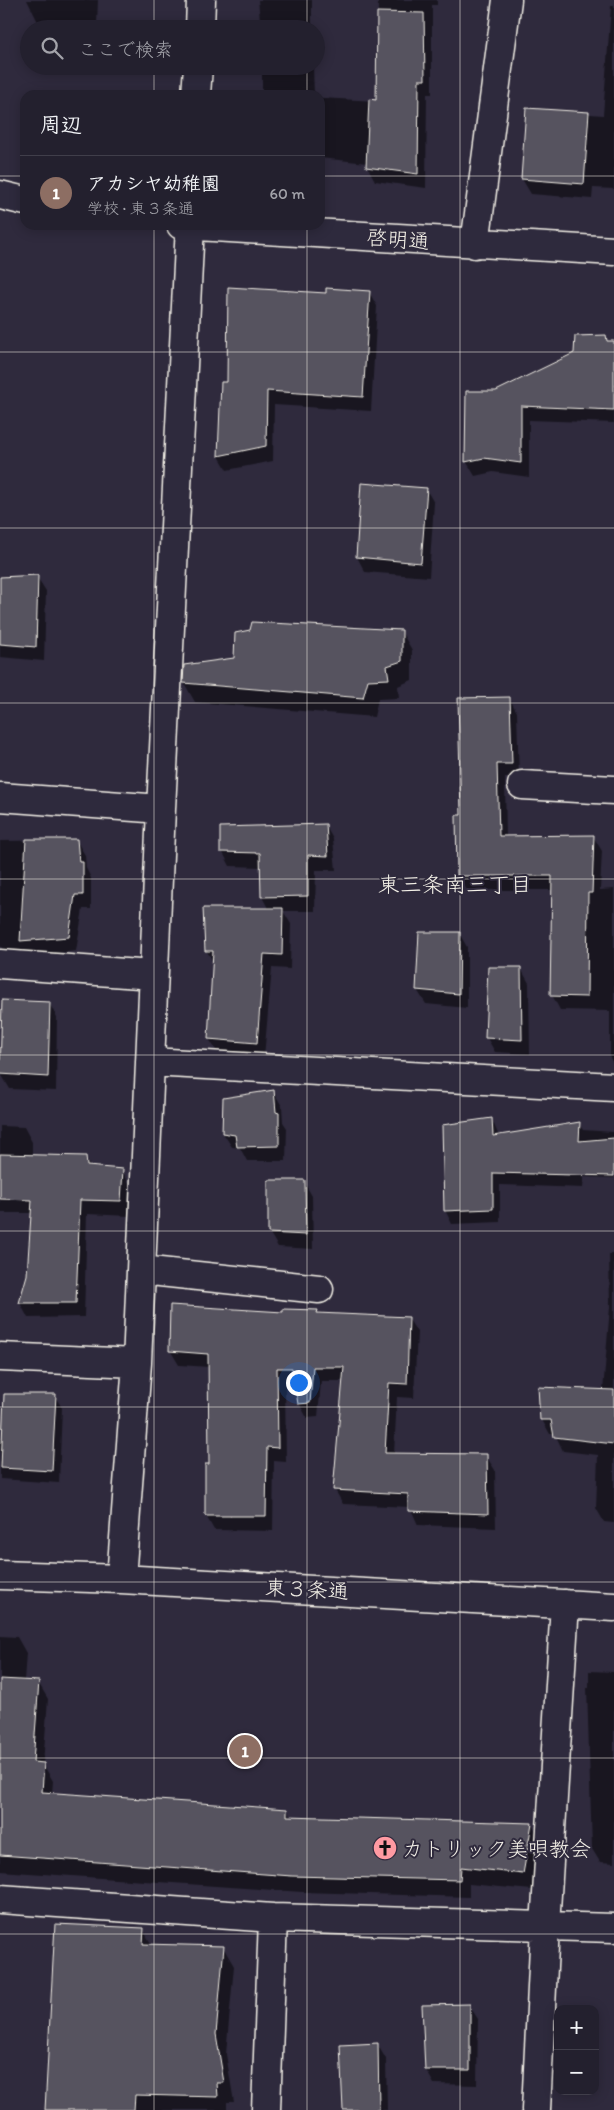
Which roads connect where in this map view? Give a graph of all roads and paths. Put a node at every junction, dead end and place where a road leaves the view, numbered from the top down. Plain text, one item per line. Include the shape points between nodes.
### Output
1 (201, 0) edge
2 (507, 0) edge
3 (200, 20) edge
4 (197, 75) edge
5 (196, 90) edge
6 (0, 195) edge
7 (20, 200) edge
8 (187, 230) edge
9 (263, 230) edge
10 (475, 244) junction
11 (614, 251) edge
12 (522, 785) dead end
13 (614, 790) edge
14 (0, 797) edge
15 (161, 809) junction
16 (0, 964) edge
17 (153, 975) junction
18 (150, 1062) junction
19 (614, 1087) edge
20 (141, 1270) junction
21 (319, 1289) dead end
22 (0, 1357) edge
23 (137, 1362) junction
24 (0, 1575) edge
25 (121, 1579) junction
26 (565, 1604) junction
27 (614, 1607) edge
28 (0, 1900) edge
29 (273, 1918) junction
30 (545, 1926) junction
31 (614, 1928) edge
32 (266, 2110) edge
33 (536, 2110) edge

1 - 3 street
2 - 10 street
4 - 5 street
6 - 7 street
8 - 15 street
9 - 10 street, 啓明通
10 - 11 street, 啓明通
12 - 13 street
14 - 15 street
15 - 17 street
16 - 17 street
17 - 18 street
18 - 19 street
18 - 20 street
20 - 21 street
20 - 23 street
22 - 23 street
23 - 25 street
24 - 25 street, 東３条通
25 - 26 street, 東３条通
26 - 27 street, 東３条通
26 - 30 street
28 - 29 street
29 - 30 street
29 - 32 street
30 - 31 street
30 - 33 street

